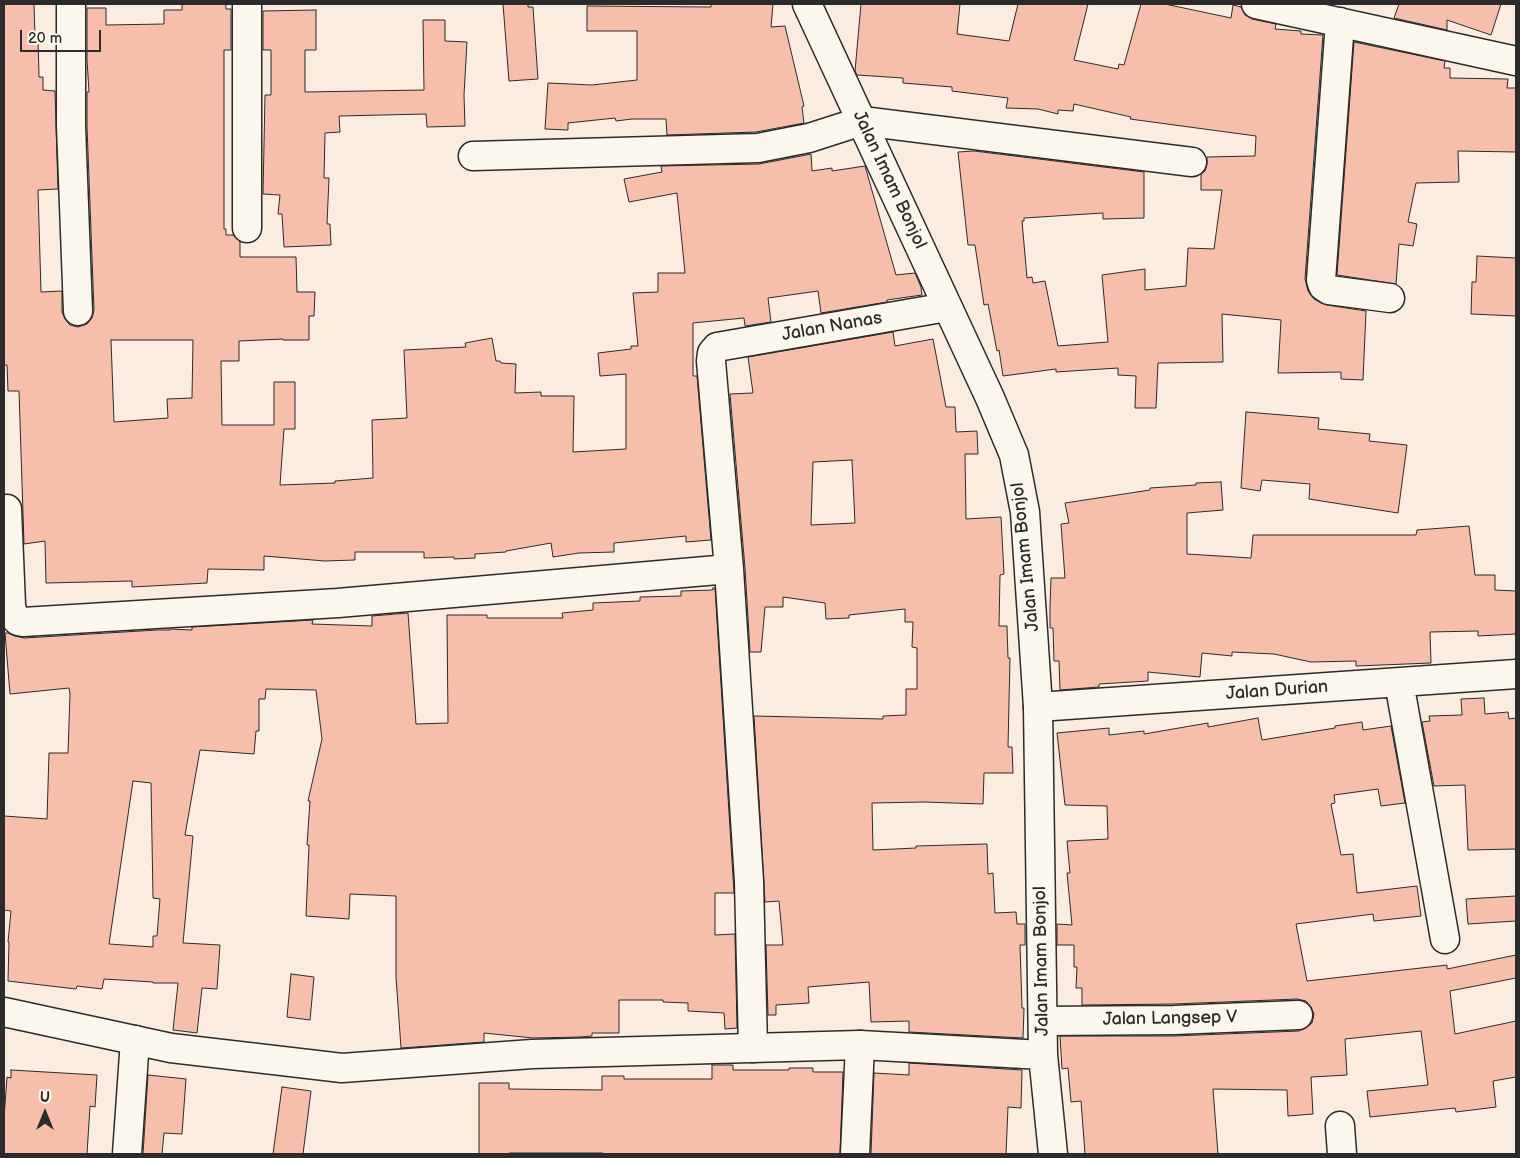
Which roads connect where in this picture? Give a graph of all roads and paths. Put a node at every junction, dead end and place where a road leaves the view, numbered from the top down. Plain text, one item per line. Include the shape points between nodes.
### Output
1 (71, 4) edge
2 (247, 4) edge
3 (807, 4) edge
4 (1256, 4) edge
5 (1340, 22) junction
6 (1516, 61) edge
7 (862, 121) junction
8 (472, 156) dead end
9 (1192, 162) dead end
10 (247, 228) dead end
11 (1390, 298) dead end
12 (947, 308) junction
13 (78, 311) dead end
14 (6, 509) dead end
15 (729, 570) junction
16 (1516, 674) edge
17 (1399, 682) junction
18 (1038, 708) junction
19 (1444, 939) dead end
20 (4, 1012) edge
21 (1298, 1015) dead end
22 (1043, 1021) junction
23 (135, 1040) junction
24 (860, 1045) junction
25 (753, 1048) junction
26 (1043, 1055) junction
27 (1340, 1126) dead end
28 (127, 1154) edge
29 (855, 1154) edge
30 (1053, 1154) edge
31 (1342, 1154) edge

1 - 13 street via 71,126
2 - 10 street
3 - 7 street, Jalan Imam Bonjol
4 - 5 street
5 - 6 street
5 - 11 street via 1321,280 1329,290
7 - 8 street via 809,138 758,148
7 - 9 street
7 - 12 street, Jalan Imam Bonjol
12 - 15 street, Jalan Nanas via 713,350 711,361
12 - 18 street, Jalan Imam Bonjol via 1014,455 1025,512
14 - 15 street via 11,605 13,616 23,622 338,603
15 - 25 street via 749,881
16 - 17 street, Jalan Durian
17 - 18 street, Jalan Durian
17 - 19 street
18 - 22 street, Jalan Imam Bonjol
20 - 23 street
21 - 22 street, Jalan Langsep V
22 - 26 street, Jalan Imam Bonjol
23 - 25 street via 171,1048 342,1068 532,1054
23 - 28 street
24 - 25 street
24 - 26 street
24 - 29 street
26 - 30 street, Jalan Imam Bonjol
27 - 31 street

